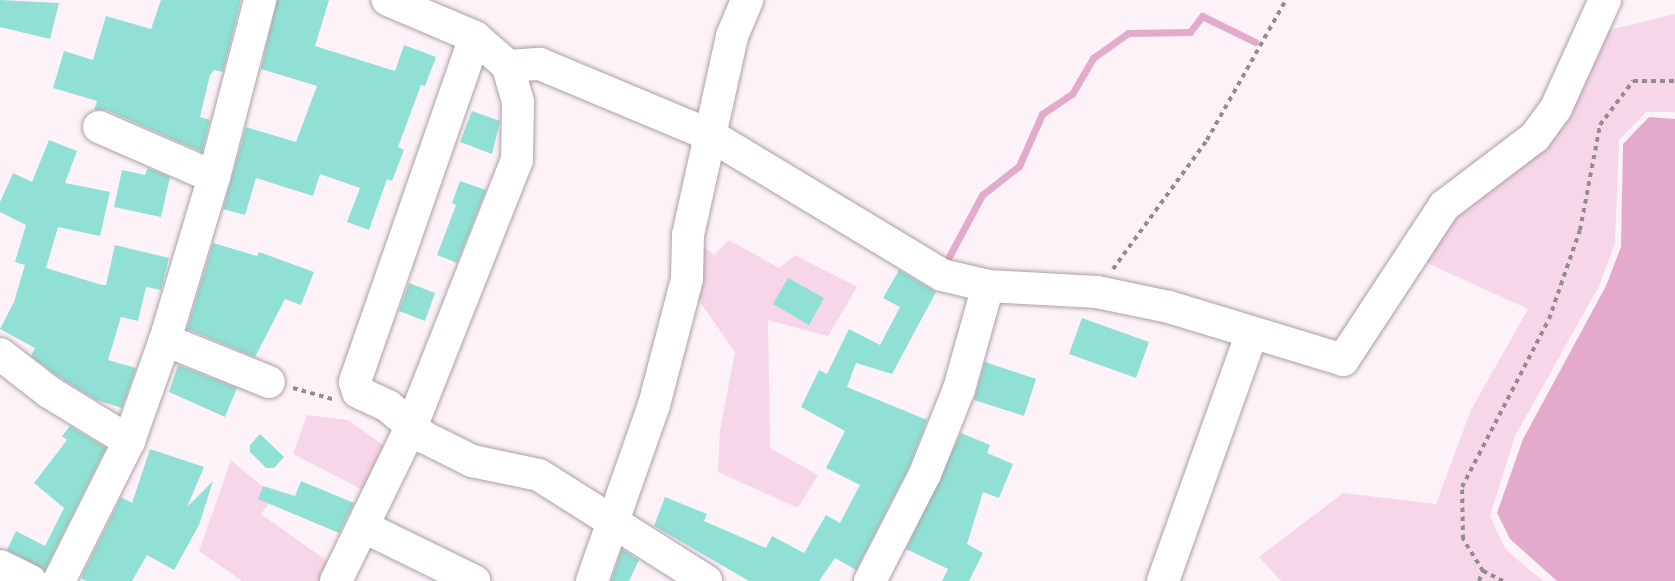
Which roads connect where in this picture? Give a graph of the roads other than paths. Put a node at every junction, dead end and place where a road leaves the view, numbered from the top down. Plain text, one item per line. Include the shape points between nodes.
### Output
1 (260, 0) edge
2 (388, 0) edge
3 (747, 0) edge
4 (1605, 0) edge
5 (475, 37) junction
6 (508, 66) junction
7 (99, 127) dead end
8 (699, 130) junction
9 (214, 177) junction
10 (988, 286) junction
11 (1252, 333) junction
12 (165, 340) junction
13 (0, 354) edge
14 (269, 382) road end
15 (412, 425) junction
16 (129, 441) junction
17 (606, 515) junction
18 (364, 527) junction
19 (0, 566) edge
20 (31, 581) edge
21 (59, 581) edge
22 (336, 581) edge
23 (474, 581) edge
24 (592, 581) edge
25 (706, 581) edge
26 (870, 581) edge
27 (1163, 581) edge

1 - 9 street
2 - 5 street
3 - 8 street
4 - 11 street via 1549,118 1535,137 1444,206 1343,360
5 - 6 street
5 - 15 street via 355,382 358,392 387,406
6 - 8 street via 540,64
6 - 15 street via 518,102 517,160
7 - 9 street
8 - 10 street via 942,275
8 - 17 street via 687,279 654,405
9 - 12 street
10 - 11 street via 1097,292 1169,307
10 - 26 street via 955,400 925,474
11 - 27 street
12 - 14 street
12 - 16 street
13 - 16 street via 48,392
15 - 17 street via 424,436 472,461 539,475
15 - 18 street
16 - 21 street
17 - 24 street
17 - 25 street
18 - 22 street
18 - 23 street
19 - 20 street

